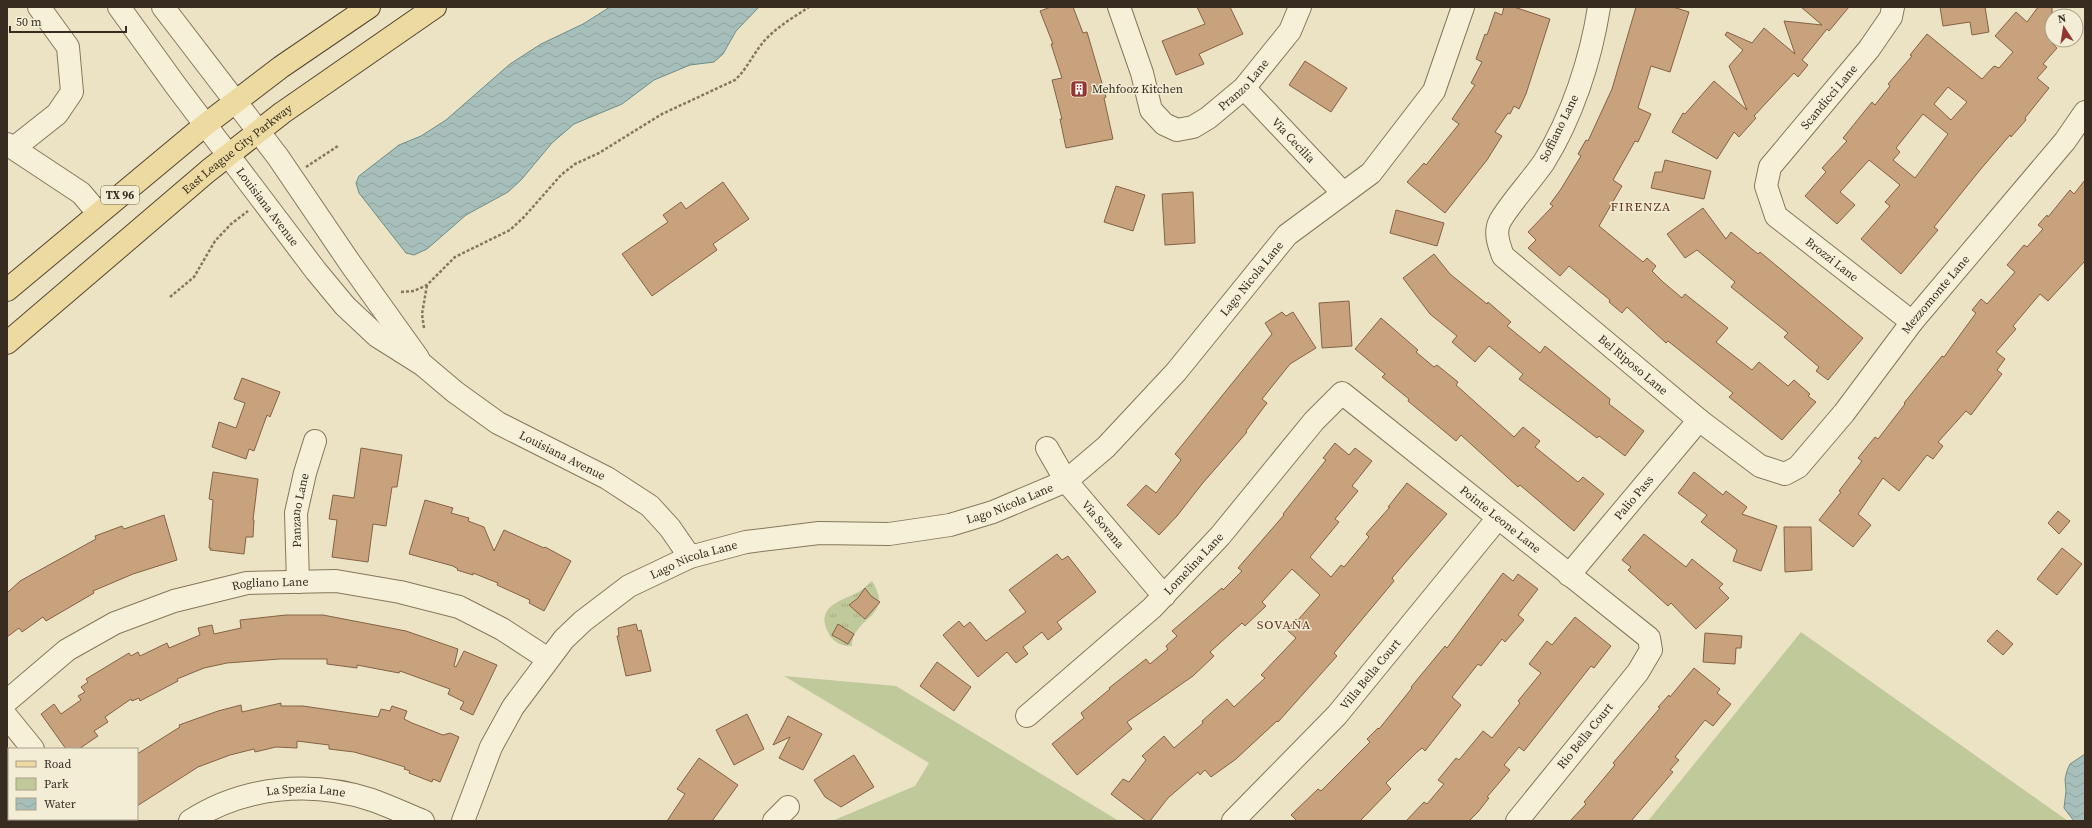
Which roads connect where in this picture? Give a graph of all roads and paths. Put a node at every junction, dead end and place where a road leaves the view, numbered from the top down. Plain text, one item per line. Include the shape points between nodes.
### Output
1 (39, 7) edge
2 (119, 7) edge
3 (163, 7) edge
4 (369, 7) edge
5 (435, 7) edge
6 (809, 7) edge
7 (1119, 7) edge
8 (1300, 7) edge
9 (1463, 7) edge
10 (1599, 7) edge
11 (1893, 7) edge
12 (1244, 88) junction
13 (235, 102) junction
14 (2085, 112) edge
15 (205, 126) junction
16 (259, 132) junction
17 (10, 146) edge
18 (338, 146) dead end
19 (229, 155) junction
20 (291, 178) junction
21 (1766, 186) joint
22 (1343, 193) junction
23 (263, 200) junction
24 (98, 213) junction
25 (1497, 238) joint
26 (427, 285) junction
27 (7, 290) edge
28 (401, 292) dead end
29 (170, 297) dead end
30 (1912, 322) junction
31 (424, 328) dead end
32 (12, 338) edge
33 (423, 365) junction
34 (1342, 393) joint
35 (1698, 420) junction
36 (315, 441) dead end
37 (1047, 448) dead end
38 (1784, 474) joint
39 (1066, 480) junction
40 (1498, 518) junction
41 (690, 556) junction
42 (1569, 575) junction
43 (298, 582) junction
44 (1164, 596) junction
45 (1651, 650) joint
46 (548, 658) junction
47 (7, 701) edge
48 (1027, 716) dead end
49 (7, 717) edge
50 (32, 748) edge
51 (190, 821) edge
52 (423, 821) edge
53 (463, 821) edge
54 (1233, 821) edge
55 (1516, 821) edge

1 - 17 street via 68,47 72,92 58,114
2 - 15 street, Louisiana Avenue
3 - 13 street, Louisiana Avenue
4 - 13 main road, TX 96
5 - 16 main road, East League City Parkway via 282,113
6 - 26 path via 768,36 735,80 662,114 599,153 576,164 560,175 510,230 455,257
7 - 12 street, Pranzo Lane via 1152,110 1164,124 1177,130 1193,127
8 - 12 street, Pranzo Lane via 1290,32
9 - 22 street, Lago Nicola Lane via 1434,91 1371,173
10 - 25 street, Soffiano Lane via 1575,99 1544,161 1500,222
11 - 21 street, Scandicci Lane via 1885,28 1869,49 1770,167
12 - 22 street, Via Cecilia
13 - 15 main road, TX 96
13 - 16 street, Louisiana Avenue
14 - 30 street, Mezzomonte Lane via 2065,141
15 - 19 street, Louisiana Avenue
15 - 24 main road, TX 96
16 - 19 main road, East League City Parkway
16 - 20 street, Louisiana Avenue
17 - 24 street via 80,193
18 - 20 path
19 - 23 street, Louisiana Avenue
19 - 32 main road, East League City Parkway
20 - 33 street, Louisiana Avenue
21 - 30 street, Brozzi Lane via 1776,216
22 - 39 street, Lago Nicola Lane via 1287,235 1176,372 1106,447
23 - 29 path via 223,233 194,277
23 - 33 street, Louisiana Avenue via 345,306 377,336
24 - 27 main road, TX 96
25 - 35 street, Bel Riposo Lane via 1503,256
26 - 28 path via 414,291
26 - 31 path via 422,314
30 - 38 street, Mezzomonte Lane via 1844,413 1798,467
33 - 41 street, Louisiana Avenue via 498,423 607,478 650,506
34 - 40 street, Pointe Leone Lane
34 - 44 street, Lomelina Lane via 1314,421 1220,536
35 - 38 street, Bel Riposo Lane via 1760,466
35 - 42 street, Palio Pass
36 - 43 street, Panzano Lane via 296,513
37 - 39 street, Via Sovana
39 - 41 street, Lago Nicola Lane via 993,512 950,525 889,534 792,535 746,542
39 - 44 street, Via Sovana
40 - 42 street, Pointe Leone Lane
40 - 54 street, Villa Bella Court via 1337,715
41 - 46 street, Lago Nicola Lane via 629,586 583,621
42 - 45 street, Pointe Leone Lane via 1648,638
43 - 46 street, Rogliano Lane via 336,581 400,592 459,607 502,629
43 - 47 street, Rogliano Lane via 247,583 174,601 115,623 67,650
44 - 48 street, Lomelina Lane
45 - 55 street, Rio Bella Court via 1638,672
46 - 53 street, Lago Nicola Lane via 513,707 491,747
49 - 50 street
51 - 52 street, La Spezia Lane via 235,800 265,791 313,787 371,800

